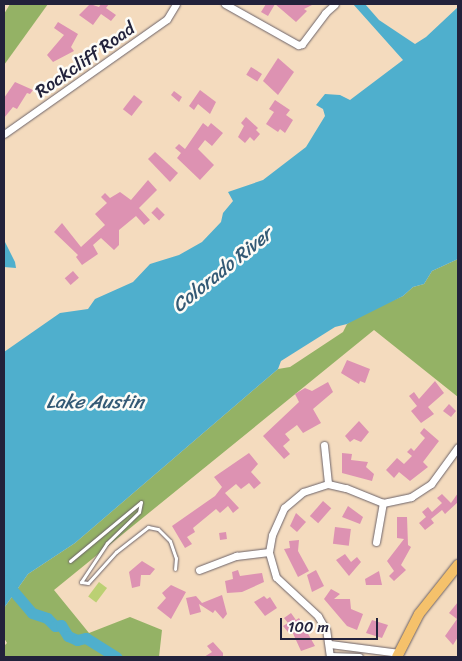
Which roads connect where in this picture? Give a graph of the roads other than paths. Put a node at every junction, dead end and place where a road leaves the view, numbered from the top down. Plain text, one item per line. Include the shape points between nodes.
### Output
1 (176, 4) edge
2 (225, 4) edge
3 (335, 4) edge
4 (4, 134) edge
5 (324, 446) dead end
6 (458, 447) edge
7 (328, 484) junction
8 (383, 502) junction
9 (376, 542) dead end
10 (270, 552) junction
11 (70, 561) dead end
12 (175, 568) dead end
13 (199, 570) dead end
14 (457, 570) edge
15 (330, 644) junction
16 (398, 655) edge
17 (330, 656) edge
18 (359, 657) edge

1 - 4 street, Rockcliff Road via 167,19
2 - 3 street via 294,44 302,44
5 - 7 street
6 - 8 street via 423,491
7 - 8 street
7 - 10 street via 302,492 284,508 272,535
8 - 9 street
10 - 13 street via 236,556
10 - 15 street via 276,576 318,616
11 - 12 lane via 141,502 139,512 107,543 81,582 88,584 116,552 148,527 158,529 170,541 176,558
14 - 16 main road via 420,614
15 - 16 street
15 - 17 street
17 - 18 street

